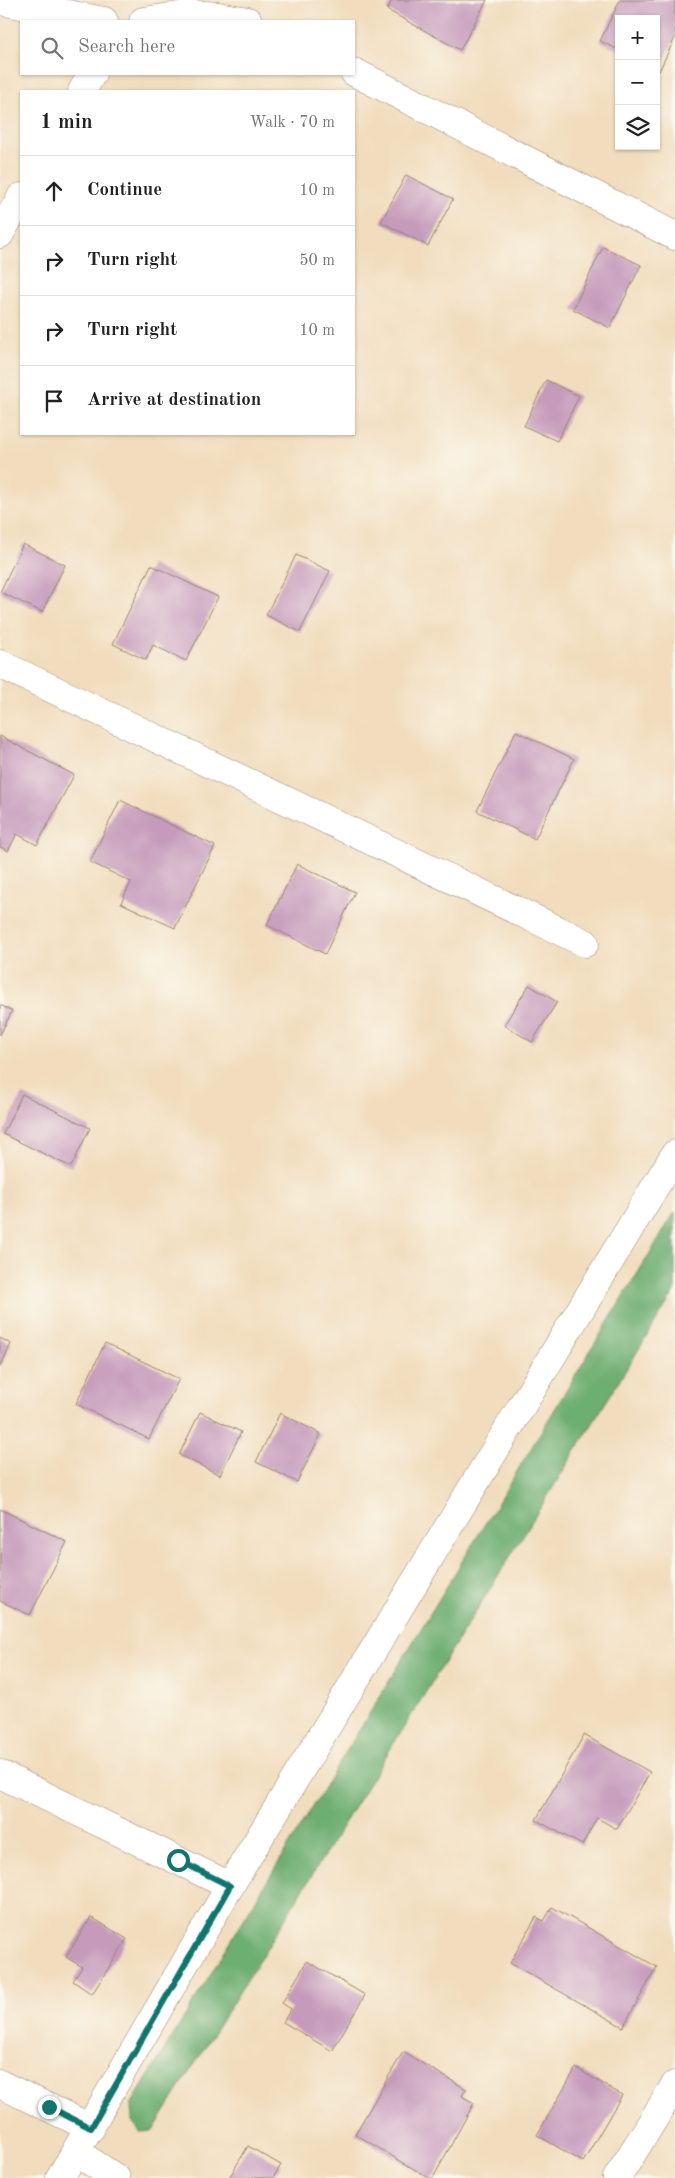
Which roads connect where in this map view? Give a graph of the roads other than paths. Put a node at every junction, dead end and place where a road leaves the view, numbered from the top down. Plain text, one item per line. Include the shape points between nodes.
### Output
1 (0, 1) edge
2 (99, 20) edge
3 (150, 20) edge
4 (242, 20) edge
5 (355, 73) edge
6 (91, 75) edge
7 (83, 90) edge
8 (20, 199) edge
9 (0, 234) edge
10 (675, 236) edge
11 (0, 664) edge
12 (585, 944) dead end
13 (675, 1154) edge
14 (0, 1774) edge
15 (230, 1886) junction
16 (0, 2084) edge
17 (675, 2085) edge
18 (91, 2128) junction
19 (76, 2152) junction
20 (60, 2178) edge
21 (116, 2178) edge
22 (617, 2178) edge

1 - 2 street
3 - 4 street via 192,14
5 - 10 street
6 - 7 street
8 - 9 street
11 - 12 street
13 - 15 street
14 - 15 street
15 - 18 street
16 - 18 street
17 - 22 street
18 - 19 street
19 - 20 street
19 - 21 street

